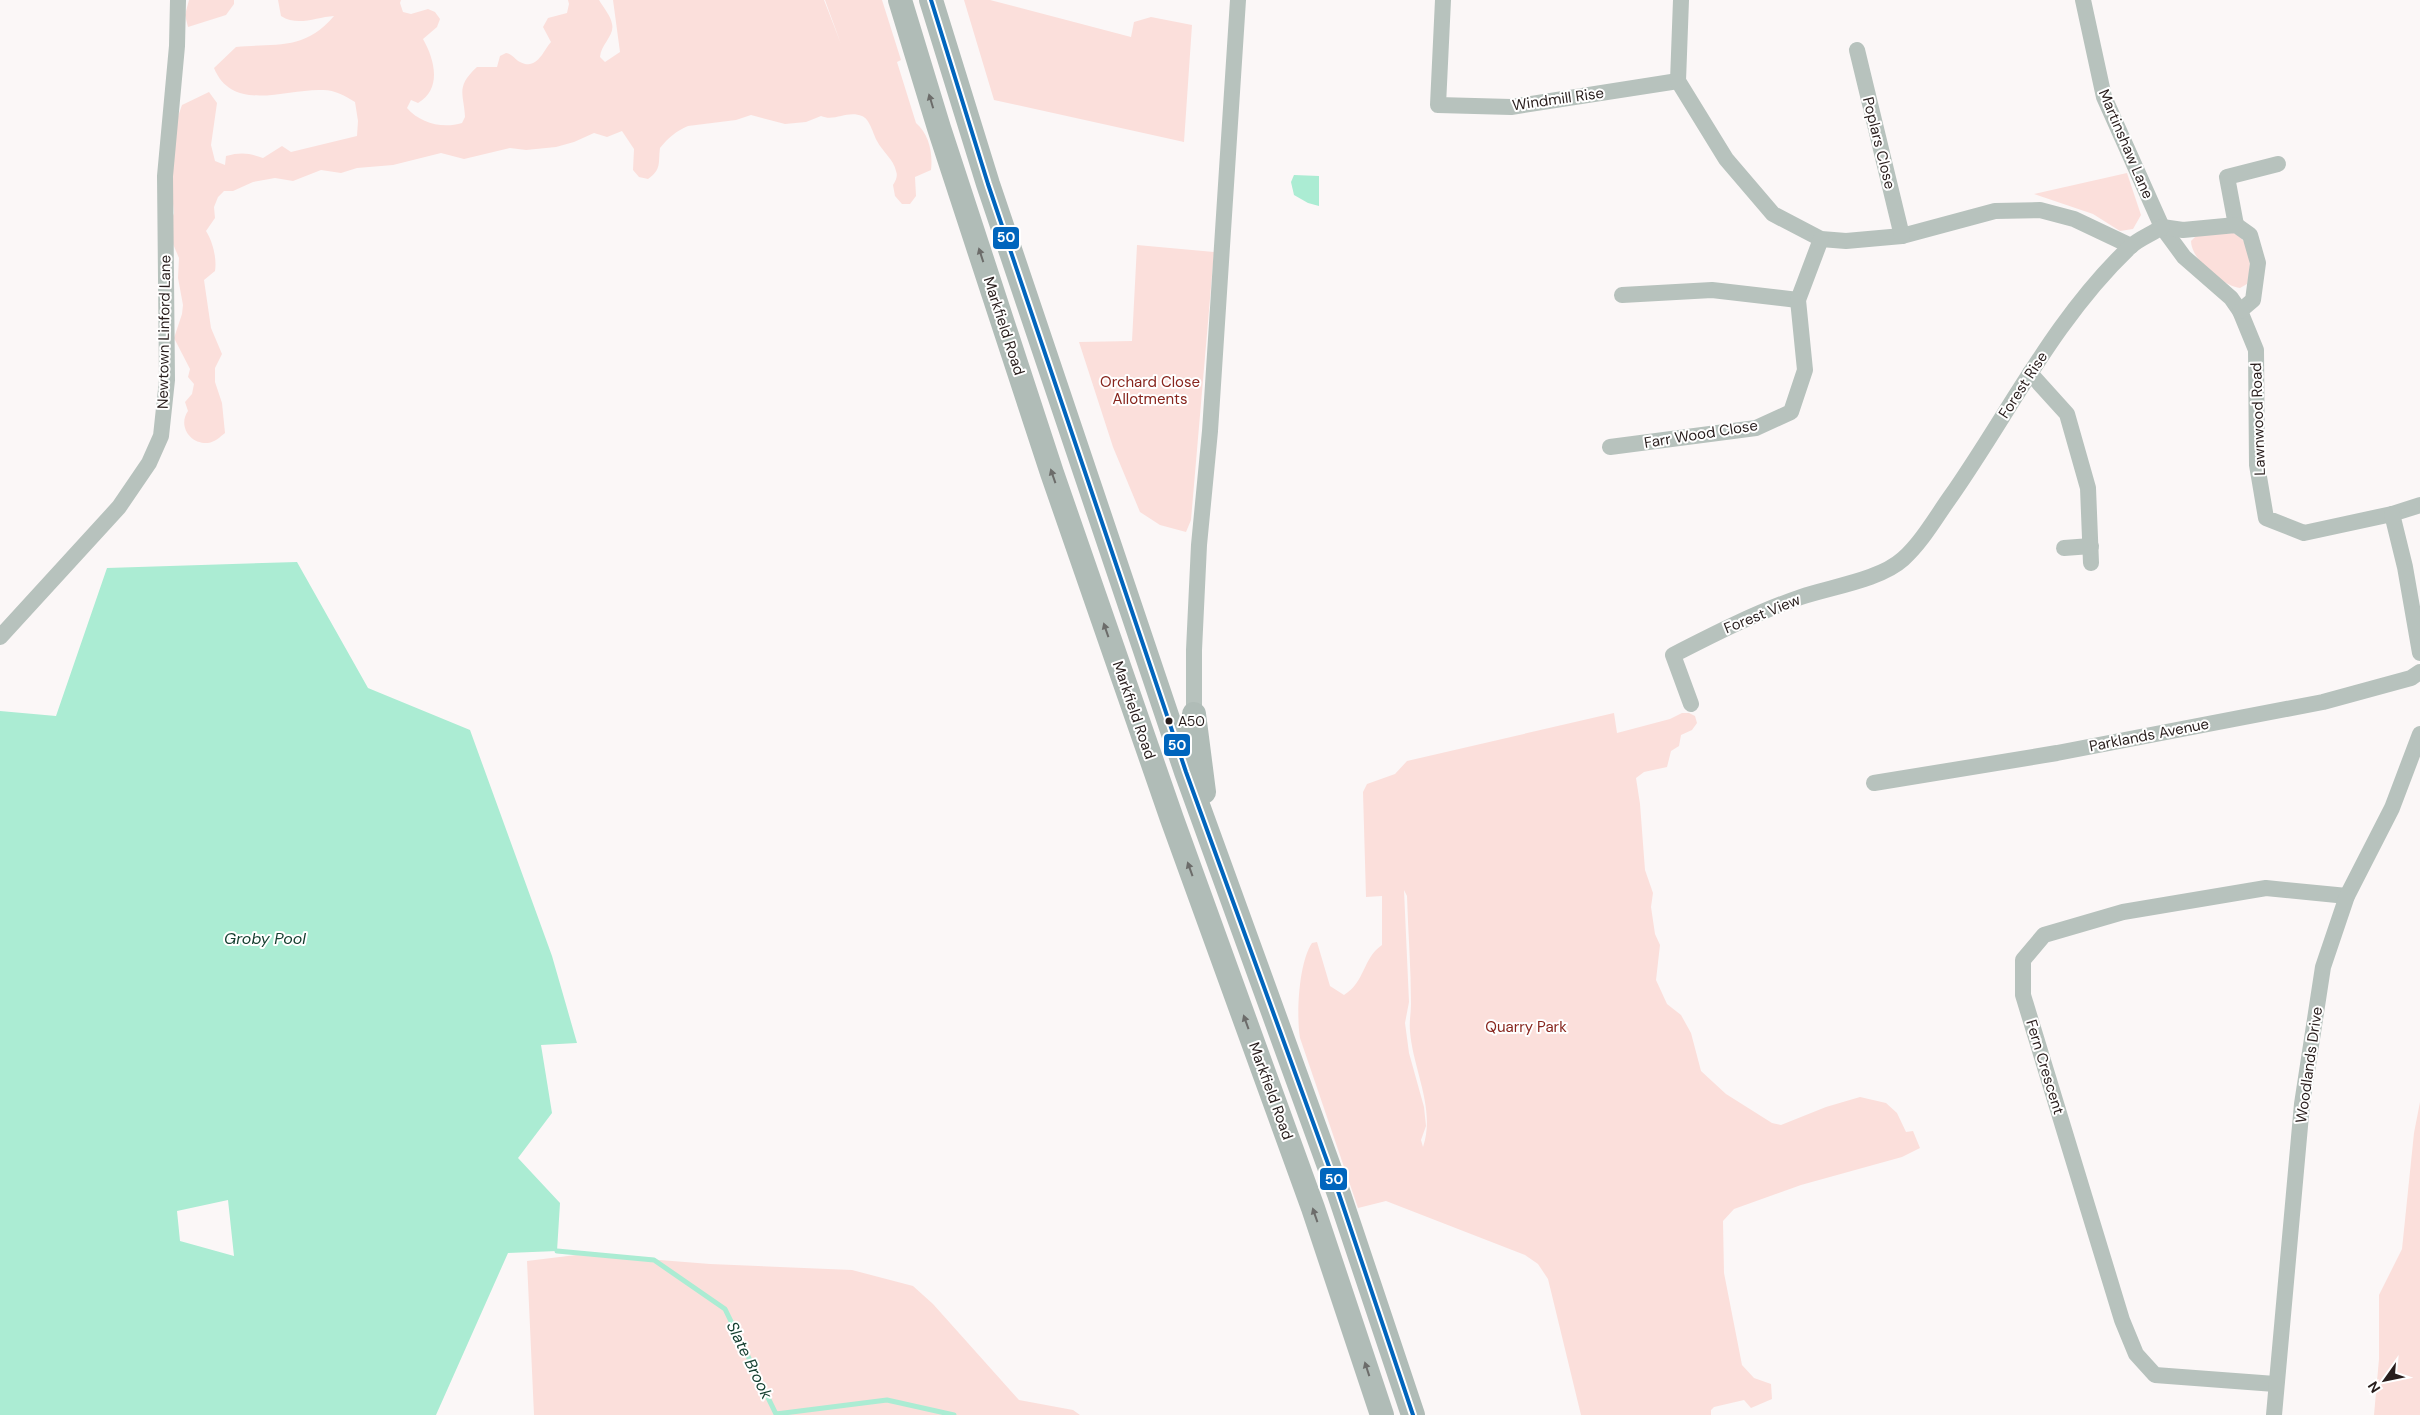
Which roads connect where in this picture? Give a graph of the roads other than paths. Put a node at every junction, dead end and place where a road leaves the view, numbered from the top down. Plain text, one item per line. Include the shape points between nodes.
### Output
1 (178, 0) edge
2 (900, 0) edge
3 (930, 0) edge
4 (1238, 0) edge
5 (1443, 0) edge
6 (1681, 0) edge
7 (2083, 0) edge
8 (1857, 50) dead end
9 (1678, 81) junction
10 (2278, 164) dead end
11 (2236, 225) junction
12 (2162, 227) junction
13 (1902, 236) junction
14 (1821, 239) junction
15 (2131, 246) junction
16 (1622, 295) dead end
17 (1798, 300) junction
18 (2240, 311) junction
19 (2030, 373) junction
20 (1610, 447) dead end
21 (2420, 504) edge
22 (2392, 514) junction
23 (2090, 546) junction
24 (2064, 548) dead end
25 (1902, 560) joint
26 (2091, 563) dead end
27 (0, 637) edge
28 (2420, 653) edge
29 (2420, 672) edge
30 (1691, 704) dead end
31 (1194, 714) joint
32 (2420, 734) edge
33 (1874, 783) dead end
34 (1222, 875) junction
35 (2346, 896) junction
36 (2275, 1384) junction
37 (1382, 1415) edge
38 (1413, 1415) edge
39 (2274, 1415) edge

1 - 27 street, Newtown Linford Lane via 165,176 167,380 161,436 149,463 119,508
37 -> 2 highway, Markfield Road via 1313,1208 1172,819 1052,473
3 - 34 highway, Markfield Road via 988,184
4 - 31 street via 1199,554
5 - 9 street, Windmill Rise via 1438,105 1511,107
6 - 9 street
7 - 12 street, Martinshaw Lane via 2104,97
8 - 13 street, Poplars Close
9 - 14 street via 1726,159 1773,214
10 - 11 street via 2227,177
11 - 12 street via 2183,230
11 - 18 street via 2250,235 2258,263 2253,300
12 - 15 street, Forest Rise
12 - 18 street, Lawnwood Road via 2184,257 2232,298
13 - 14 street via 1846,241
13 - 15 street via 1995,211 2040,210 2074,219
14 - 17 street, Farr Wood Close
15 - 19 street, Forest Rise via 2077,305
16 - 17 street via 1712,290
17 - 20 street, Farr Wood Close via 1805,370 1791,412 1756,428
18 - 22 street, Lawnwood Road via 2256,350 2257,465 2266,518 2304,533
19 - 23 street via 2067,414 2088,488
19 - 25 street, Forest Rise via 1980,454
21 - 22 street
22 - 28 street
23 - 24 street
23 - 26 street
25 - 30 street, Forest View via 1872,577 1800,598 1755,616 1673,655
29 - 33 street, Parklands Avenue via 2411,678 2323,702 2057,753
31 - 34 highway via 1204,793
32 - 35 street, Woodlands Drive via 2392,808
34 - 38 highway, Markfield Road via 1339,1194
35 - 36 street, Woodlands Drive via 2323,966 2302,1104
35 - 36 street, Fern Crescent via 2266,888 2123,912 2044,935 2023,960 2023,995 2122,1320 2136,1354 2155,1374
36 - 39 street, Woodlands Drive

